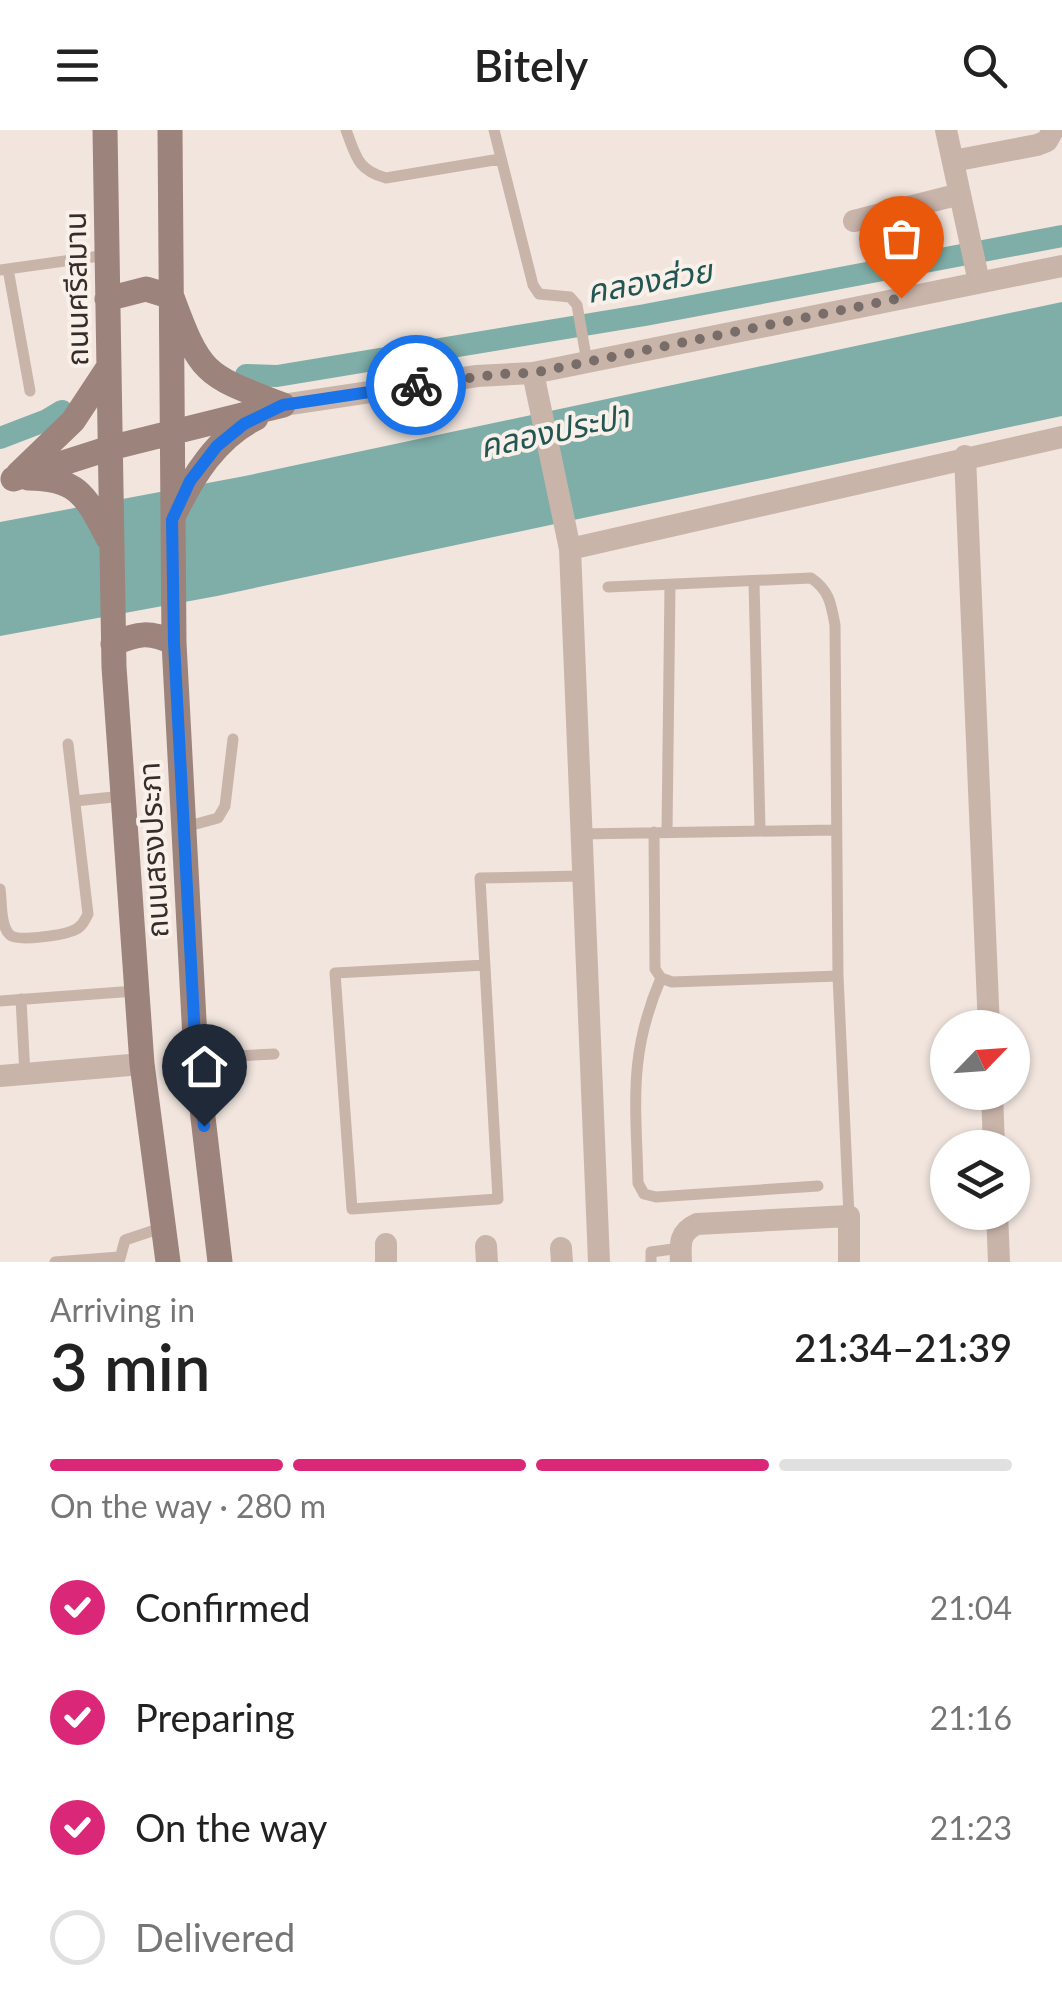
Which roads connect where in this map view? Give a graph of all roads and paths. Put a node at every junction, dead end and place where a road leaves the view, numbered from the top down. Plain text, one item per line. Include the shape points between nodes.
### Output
1 (105, 130) edge
2 (170, 130) edge
3 (346, 130) edge
4 (494, 130) edge
5 (946, 130) edge
6 (1053, 130) edge
7 (500, 159) junction
8 (953, 162) junction
9 (960, 194) junction
10 (854, 221) dead end
11 (107, 255) junction
12 (1062, 266) edge
13 (4, 269) edge
14 (977, 275) junction
15 (172, 297) junction
16 (108, 300) junction
17 (586, 351) junction
18 (108, 368) junction
19 (533, 373) junction
20 (30, 391) dead end
21 (283, 405) junction
22 (170, 434) junction
23 (1062, 436) edge
24 (110, 448) junction
25 (965, 456) junction
26 (13, 478) junction
27 (181, 482) junction
28 (99, 497) junction
29 (570, 550) junction
30 (754, 582) junction
31 (670, 585) junction
32 (608, 587) dead end
33 (113, 632) junction
34 (174, 643) junction
35 (233, 739) dead end
36 (68, 744) dead end
37 (123, 796) junction
38 (75, 801) junction
39 (184, 827) junction
40 (760, 829) junction
41 (835, 830) junction
42 (660, 832) junction
43 (579, 834) junction
44 (580, 876) junction
45 (0, 889) edge
46 (485, 965) junction
47 (838, 976) junction
48 (662, 978) junction
49 (137, 991) junction
50 (21, 999) junction
51 (0, 1001) edge
52 (988, 1010) edge
53 (274, 1054) dead end
54 (196, 1058) junction
55 (142, 1064) junction
56 (25, 1074) junction
57 (0, 1076) edge
58 (818, 1186) dead end
59 (848, 1216) junction
60 (164, 1228) junction
61 (998, 1230) edge
62 (681, 1255) edge
63 (119, 1259) edge
64 (55, 1262) edge
65 (168, 1262) edge
66 (220, 1262) edge
67 (598, 1262) edge
68 (652, 1262) edge
69 (850, 1262) edge
70 (999, 1262) edge

1 - 11 main road, ถนนศรีสมาน
2 - 15 main road
3 - 7 lane via 368,173 386,178
4 - 7 lane
5 - 8 street
6 - 8 street via 1037,145
7 - 17 lane via 533,285 539,294 570,297
8 - 9 street
9 - 10 street
9 - 14 street
11 - 13 lane
11 - 16 main road, ถนนศรีสมาน
12 - 14 street
13 - 20 lane
14 - 17 street
15 - 16 main road via 146,289
15 - 21 main road via 193,354 215,377
15 - 22 main road
16 - 18 main road, ถนนศรีสมาน
17 - 19 street
18 - 24 main road, ถนนศรีสมาน
18 - 26 main road via 73,421
19 - 21 street
19 - 29 street
21 - 22 main road
21 - 27 main road via 244,424
22 - 24 main road
22 - 27 main road, ถนนสรงประภา
23 - 25 street
24 - 26 main road
24 - 28 main road
25 - 29 street
25 - 52 street
26 - 28 main road via 58,478
27 - 34 main road, ถนนสรงประภา via 172,520
28 - 33 main road, ถนนสรงประภา via 111,544
29 - 43 street
30 - 31 lane
30 - 40 lane
30 - 41 lane via 811,578 831,602
31 - 32 lane
31 - 42 lane
33 - 34 main road via 152,632
33 - 37 main road, ถนนสรงประภา
34 - 39 main road, ถนนสรงประภา
35 - 39 lane via 225,806 218,818
36 - 38 lane
37 - 38 lane
37 - 49 main road, ถนนสรงประภา
38 - 45 lane via 88,914 82,925 18,939 5,926
39 - 54 main road, ถนนสรงประภา
40 - 41 lane
40 - 42 lane
41 - 47 lane
42 - 43 lane
42 - 48 lane via 654,969
43 - 44 street
44 - 46 lane via 480,878
44 - 67 street
46 - 46 lane via 498,1199 352,1209 335,973
47 - 48 lane
47 - 59 lane
48 - 58 lane via 644,1018 635,1066 638,1183 644,1194
49 - 50 lane
49 - 55 main road, ถนนสรงประภา
50 - 51 lane
50 - 56 lane
53 - 54 lane
54 - 66 main road, ถนนสรงประภา
55 - 56 street
55 - 60 main road, ถนนสรงประภา
56 - 57 street
59 - 62 street via 697,1224 684,1232
59 - 69 street
60 - 63 lane via 125,1240
60 - 65 main road, ถนนสรงประภา
61 - 70 street
62 - 68 lane via 651,1252
63 - 64 lane

